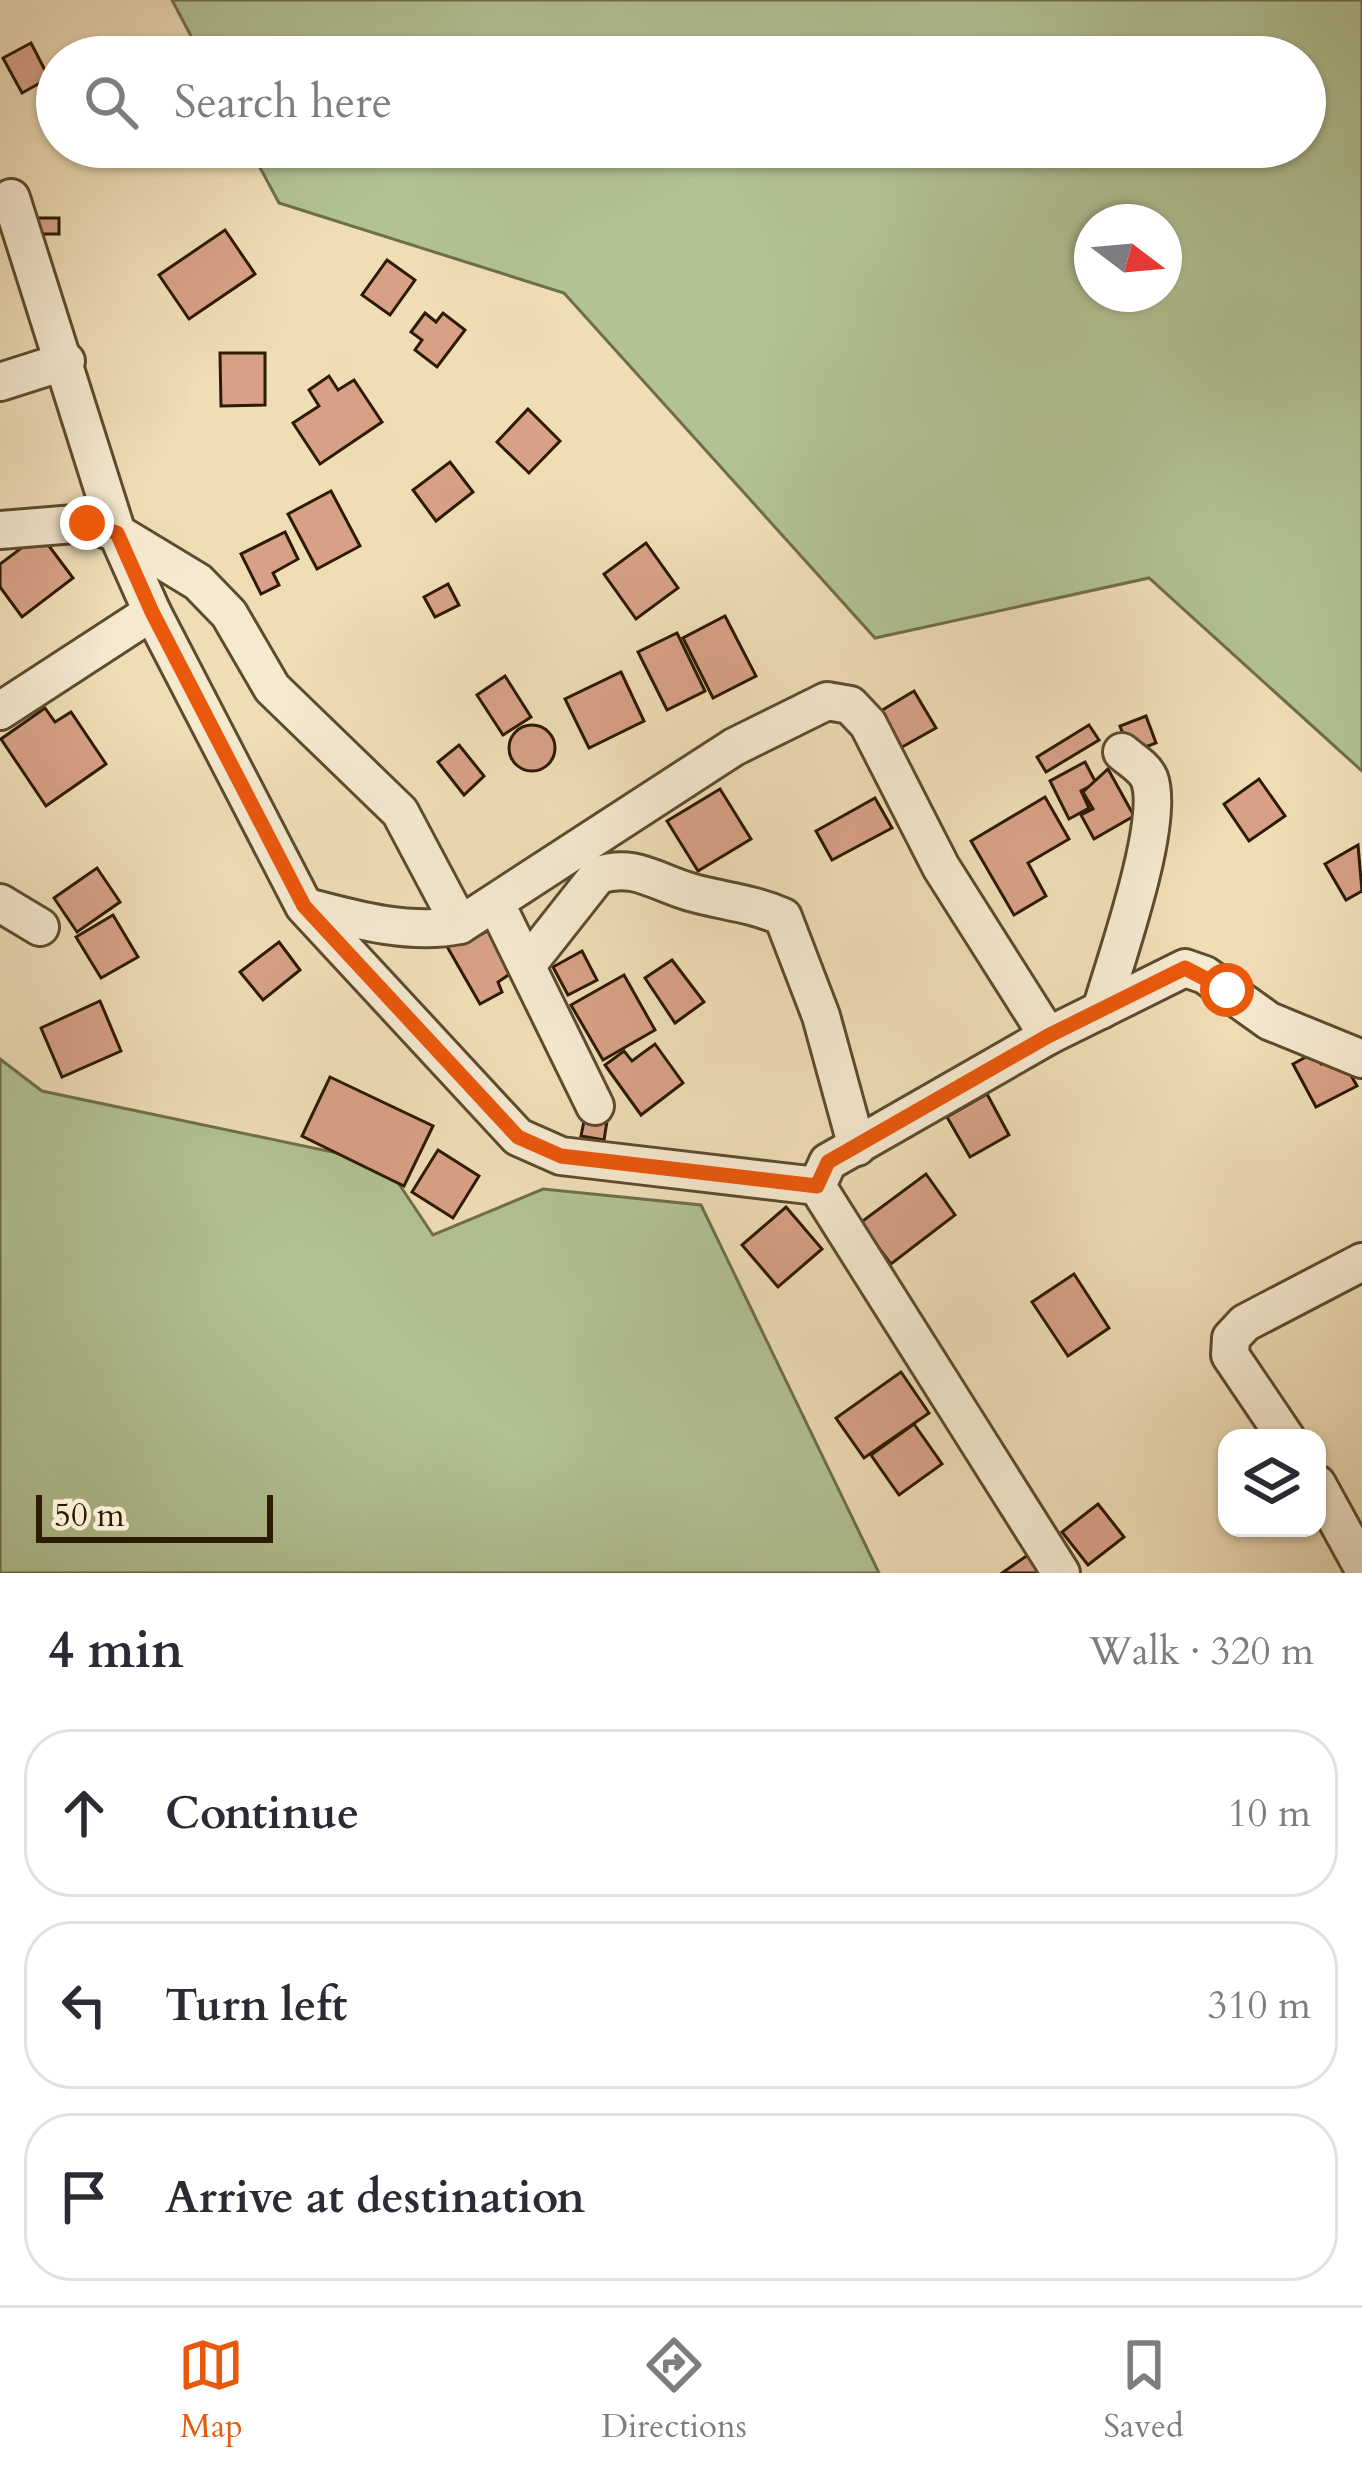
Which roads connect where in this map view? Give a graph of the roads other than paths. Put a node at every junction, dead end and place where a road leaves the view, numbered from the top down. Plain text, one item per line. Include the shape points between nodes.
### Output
1 (10, 198) dead end
2 (66, 361) junction
3 (0, 382) edge
4 (0, 530) edge
5 (117, 533) junction
6 (152, 612) junction
7 (10, 695) edge
8 (1122, 752) dead end
9 (0, 903) edge
10 (496, 904) junction
11 (304, 906) junction
12 (460, 925) junction
13 (40, 927) dead end
14 (527, 965) junction
15 (1101, 1010) junction
16 (1048, 1036) junction
17 (1362, 1059) edge
18 (595, 1106) dead end
19 (857, 1148) junction
20 (817, 1186) junction
21 (1362, 1262) edge
22 (1280, 1429) edge
23 (1326, 1500) edge
24 (1362, 1566) edge
25 (1061, 1573) edge

1 - 2 street
2 - 3 street
2 - 5 street
4 - 5 street via 87,523
5 - 6 street
5 - 12 street via 198,582 229,614 272,688 400,812
6 - 7 street
6 - 11 street
8 - 15 street via 1148,774 1148,846
9 - 13 street
10 - 12 street
10 - 14 street
10 - 16 street via 734,746 827,701 850,705
11 - 12 street via 361,922
11 - 20 street via 518,1137 561,1156
14 - 18 street
14 - 19 street via 598,875 614,870 641,871 783,917
15 - 16 street
15 - 17 street via 1185,968 1269,1021
16 - 19 street
19 - 20 street via 828,1162
20 - 25 street
21 - 22 street via 1231,1338 1230,1354
23 - 24 street

